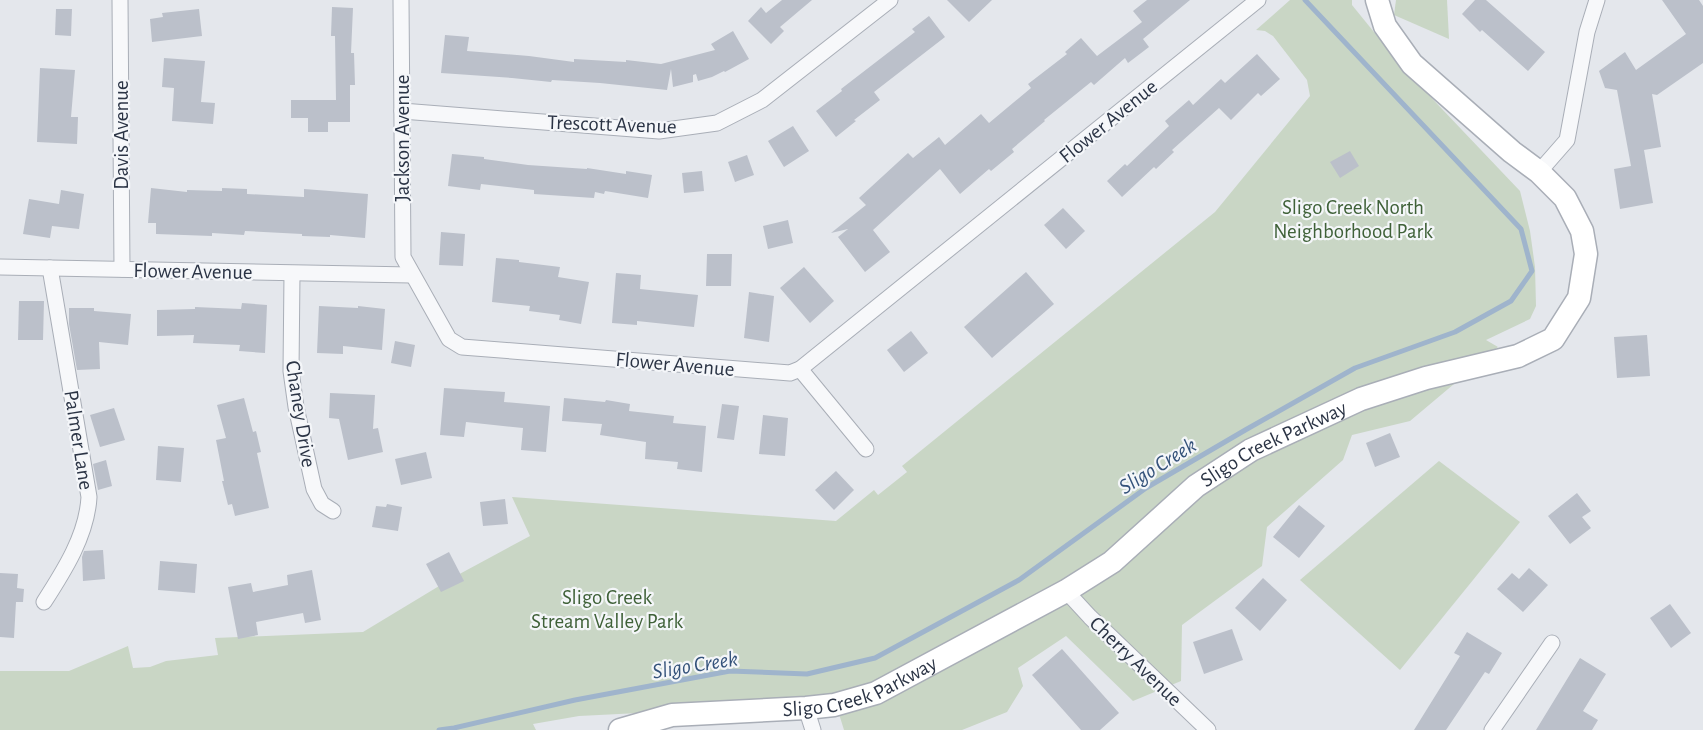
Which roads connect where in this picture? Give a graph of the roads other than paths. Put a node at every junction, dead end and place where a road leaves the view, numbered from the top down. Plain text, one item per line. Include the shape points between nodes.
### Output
1 (120, 0) edge
2 (401, 0) edge
3 (890, 0) edge
4 (1377, 0) edge
5 (1597, 0) edge
6 (1249, 3) edge
7 (402, 111) junction
8 (1539, 172) junction
9 (0, 267) edge
10 (50, 268) junction
11 (122, 269) junction
12 (292, 274) junction
13 (411, 274) junction
14 (800, 369) junction
15 (866, 449) dead end
16 (333, 512) dead end
17 (1066, 591) junction
18 (44, 602) dead end
19 (1552, 643) dead end
20 (806, 708) junction
21 (620, 730) edge
22 (813, 730) edge
23 (1208, 730) edge
24 (1492, 730) edge

1 - 11 street, Davis Avenue
2 - 7 street, Jackson Avenue
3 - 7 street, Trescott Avenue via 762,100 717,123 658,130
4 - 8 street, Sligo Creek Parkway via 1384,26 1412,64
5 - 8 street via 1587,32 1567,140
6 - 14 street, Flower Avenue
7 - 13 street, Jackson Avenue via 403,257
8 - 17 street, Sligo Creek Parkway via 1564,198 1582,231 1586,254 1580,298 1553,339 1518,356 1426,378 1361,399 1251,450 1196,486 1112,562
9 - 10 street, Flower Avenue
10 - 11 street, Flower Avenue
10 - 18 street, Palmer Lane via 89,497 85,525
11 - 12 street, Flower Avenue
12 - 13 street, Flower Avenue
12 - 16 street, Chaney Drive via 291,371 296,407 314,489 322,504
13 - 14 street, Flower Avenue via 449,339 462,346 790,373
14 - 15 street
17 - 20 street, Sligo Creek Parkway via 876,693
17 - 23 street, Cherry Avenue
19 - 24 street
20 - 21 street, Sligo Creek Parkway via 672,715
20 - 22 street

